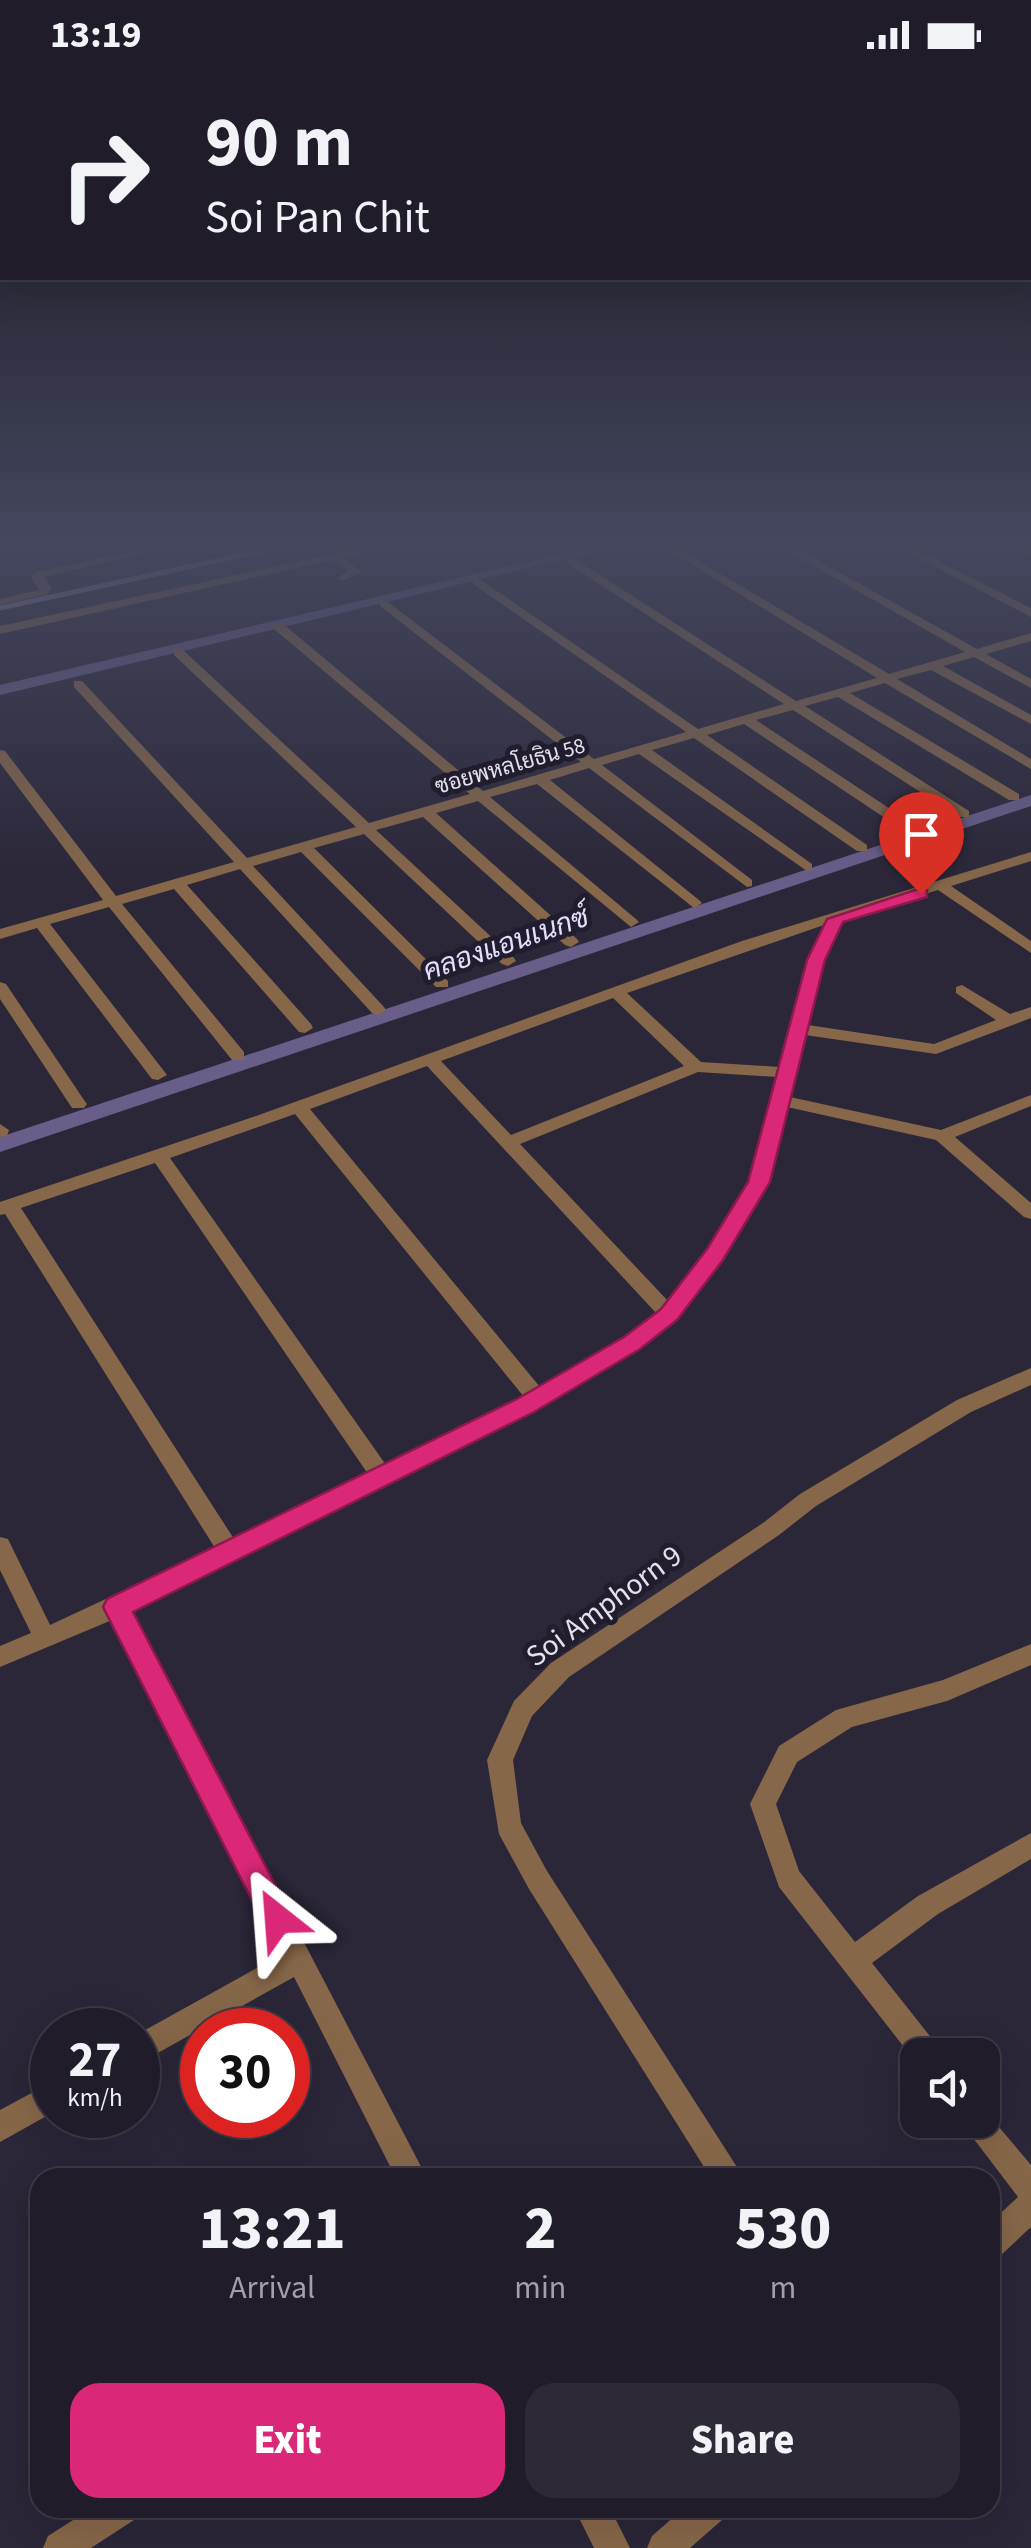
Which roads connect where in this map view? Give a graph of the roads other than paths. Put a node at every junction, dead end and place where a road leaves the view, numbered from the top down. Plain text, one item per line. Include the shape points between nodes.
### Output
1 (183, 657) edge
2 (315, 657) edge
3 (453, 657) edge
4 (586, 657) edge
5 (719, 657) edge
6 (850, 657) edge
7 (961, 657) edge
8 (981, 657) edge
9 (932, 665) junction
10 (886, 678) junction
11 (78, 684) dead end
12 (1031, 684) edge
13 (839, 692) junction
14 (794, 705) junction
15 (745, 719) junction
16 (1031, 720) edge
17 (696, 733) junction
18 (642, 749) junction
19 (0, 754) edge
20 (593, 763) junction
21 (1031, 764) edge
22 (539, 778) junction
23 (482, 795) junction
24 (1014, 797) dead end
25 (425, 811) junction
26 (964, 814) dead end
27 (368, 828) junction
28 (914, 832) dead end
29 (304, 846) junction
30 (862, 848) dead end
31 (1028, 860) edge
32 (243, 864) junction
33 (807, 867) dead end
34 (177, 883) junction
35 (747, 883) dead end
36 (942, 887) junction
37 (112, 902) junction
38 (694, 903) dead end
39 (836, 919) junction
40 (40, 922) junction
41 (631, 922) dead end
42 (0, 934) edge
43 (571, 942) dead end
44 (1031, 948) edge
45 (508, 961) dead end
46 (442, 984) dead end
47 (0, 987) edge
48 (962, 990) dead end
49 (616, 993) junction
50 (378, 1010) dead end
51 (1031, 1012) edge
52 (1008, 1021) junction
53 (305, 1028) dead end
54 (798, 1029) junction
55 (238, 1056) dead end
56 (430, 1060) junction
57 (696, 1068) junction
58 (785, 1072) junction
59 (158, 1074) dead end
60 (781, 1100) junction
61 (1031, 1100) edge
62 (78, 1104) dead end
63 (299, 1107) junction
64 (942, 1136) junction
65 (507, 1143) junction
66 (159, 1156) junction
67 (5, 1207) edge
68 (1031, 1213) edge
69 (669, 1314) junction
70 (1031, 1376) edge
71 (538, 1399) junction
72 (382, 1476) junction
73 (0, 1546) edge
74 (229, 1551) junction
75 (116, 1607) junction
76 (46, 1638) junction
77 (1031, 1654) edge
78 (0, 1657) edge
79 (1031, 1845) edge
80 (299, 1959) junction
81 (853, 1960) junction
82 (160, 2038) edge
83 (914, 2038) edge
84 (30, 2110) edge
85 (0, 2127) edge
86 (991, 2138) edge
87 (407, 2168) edge
88 (723, 2168) edge
89 (1031, 2190) edge
90 (1031, 2206) edge
91 (1000, 2235) edge
92 (106, 2518) edge
93 (596, 2518) edge
94 (698, 2518) edge
95 (60, 2548) edge
96 (613, 2548) edge
97 (664, 2548) edge

1 - 27 street
2 - 23 street
3 - 20 street
4 - 17 street
5 - 14 street
6 - 10 street
7 - 9 street, ซอยพหลโยธิน 58
8 - 12 street
9 - 10 street, ซอยพหลโยธิน 58
9 - 16 street
10 - 13 street, ซอยพหลโยธิน 58
10 - 21 street
11 - 32 street
13 - 14 street, ซอยพหลโยธิน 58
13 - 24 street
14 - 15 street, ซอยพหลโยธิน 58
14 - 26 street
15 - 17 street, ซอยพหลโยธิน 58
15 - 28 street
17 - 18 street, ซอยพหลโยธิน 58
17 - 30 street
18 - 20 street, ซอยพหลโยธิน 58
18 - 33 street
19 - 37 street
20 - 22 street, ซอยพหลโยธิน 58
20 - 35 street
22 - 23 street, ซอยพหลโยธิน 58
22 - 38 street
23 - 25 street, ซอยพหลโยธิน 58
23 - 41 street
25 - 27 street, ซอยพหลโยธิน 58
25 - 43 street
27 - 29 street, ซอยพหลโยธิน 58
27 - 45 street
29 - 32 street, ซอยพหลโยธิน 58
29 - 46 street
31 - 36 street
32 - 34 street, ซอยพหลโยธิน 58
32 - 50 street
34 - 37 street, ซอยพหลโยธิน 58
34 - 53 street
36 - 39 street
36 - 44 street
37 - 40 street, ซอยพหลโยธิน 58
37 - 55 street
39 - 49 street
39 - 54 street via 816,960
40 - 42 street, ซอยพหลโยธิน 58
40 - 59 street
47 - 62 street
48 - 52 street
49 - 56 street
49 - 57 street
51 - 52 street
52 - 54 street via 936,1049
54 - 58 street
56 - 63 street
56 - 65 street
57 - 58 street
57 - 65 street
58 - 60 street
60 - 64 street
60 - 69 street via 759,1182
61 - 64 street
63 - 66 street
63 - 71 street
64 - 68 street
65 - 69 street
66 - 67 street
66 - 72 street
67 - 74 street
69 - 71 street
70 - 88 street, Soi Amphorn 9 via 964,1406 808,1500 560,1670 522,1709 500,1760 508,1825 530,1866
71 - 72 street
72 - 74 street
73 - 76 street
74 - 75 street
75 - 76 street
75 - 80 street
76 - 78 street
77 - 81 street via 947,1690 846,1718 788,1754 763,1804 788,1878
79 - 81 street via 928,1905
80 - 82 street
80 - 87 street
81 - 83 street
84 - 85 street
86 - 89 street
90 - 91 street
92 - 95 street
93 - 96 street
94 - 97 street

